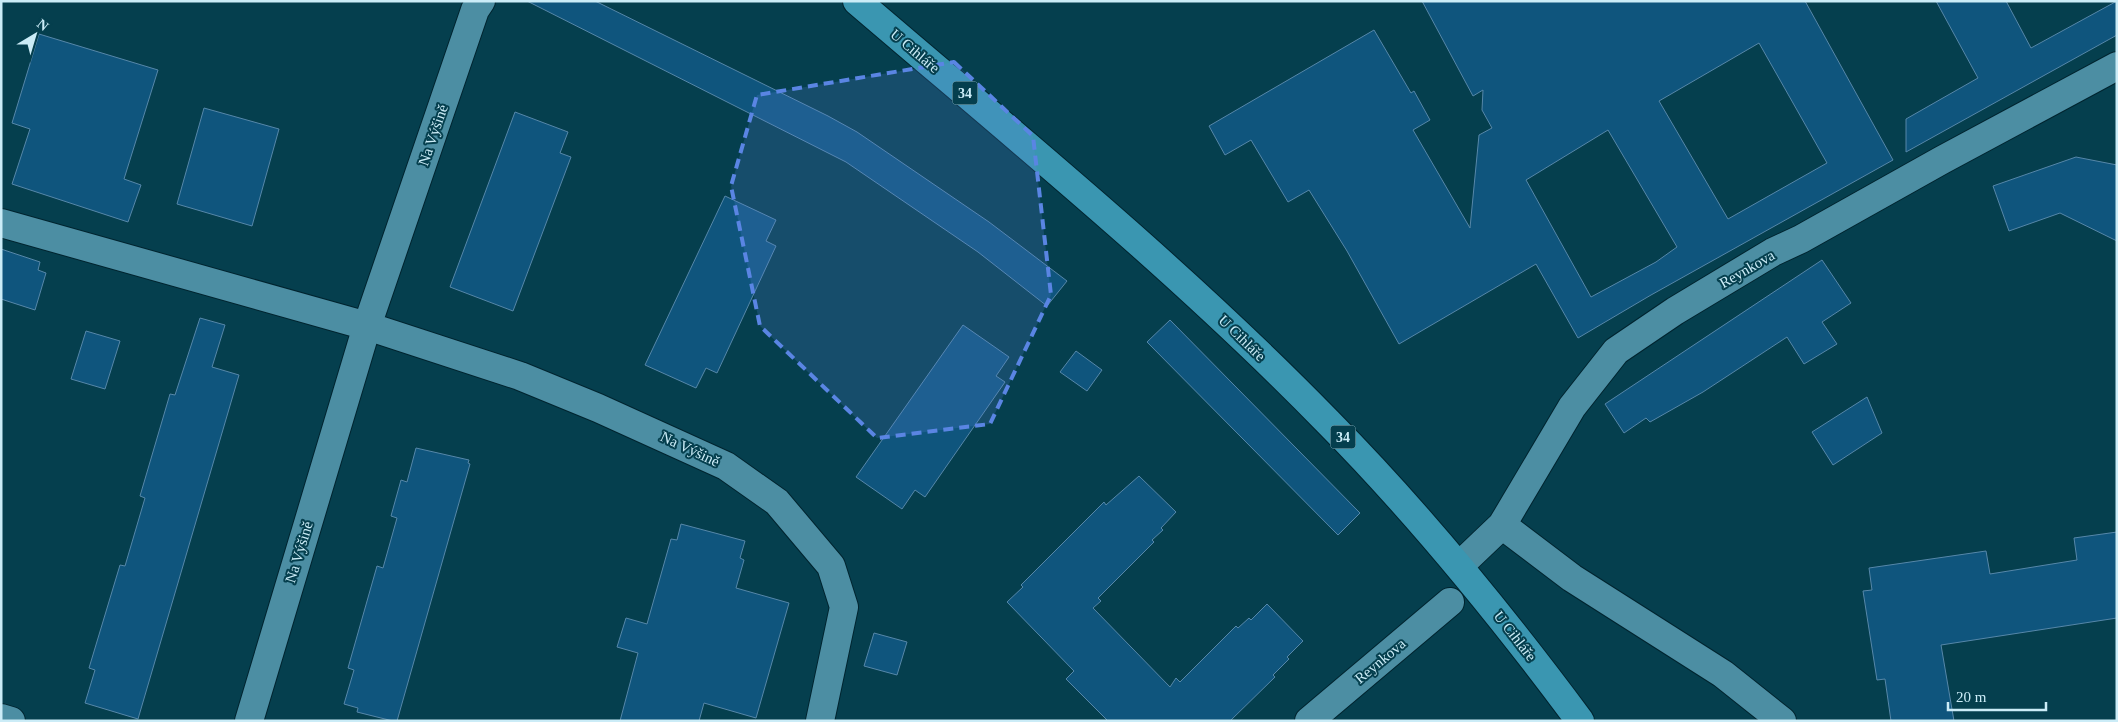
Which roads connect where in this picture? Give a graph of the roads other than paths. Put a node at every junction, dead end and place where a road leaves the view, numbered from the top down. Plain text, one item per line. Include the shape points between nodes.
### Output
1 (481, 1) edge
2 (857, 1) edge
3 (2117, 66) edge
4 (1, 222) edge
5 (367, 326) junction
6 (1502, 525) junction
7 (1460, 566) junction
8 (1450, 602) dead end
9 (1, 718) edge
10 (11, 721) edge
11 (249, 721) edge
12 (820, 721) edge
13 (1309, 721) edge
14 (1580, 721) edge
15 (1782, 721) edge

1 - 5 street, Na Výšině
2 - 7 main road, U Cihláře / 34 via 1073,185 1230,326 1359,454
3 - 6 street, Reynkova via 1773,252 1616,351 1572,407
4 - 5 street, Na Výšině
5 - 11 street, Na Výšině
5 - 12 street, Na Výšině via 520,376 598,408 726,466 777,502 831,566 844,607
6 - 7 street, Reynkova
6 - 15 street via 1572,578 1723,674
7 - 14 main road, U Cihláře / 34
8 - 13 street, Reynkova
9 - 10 street

